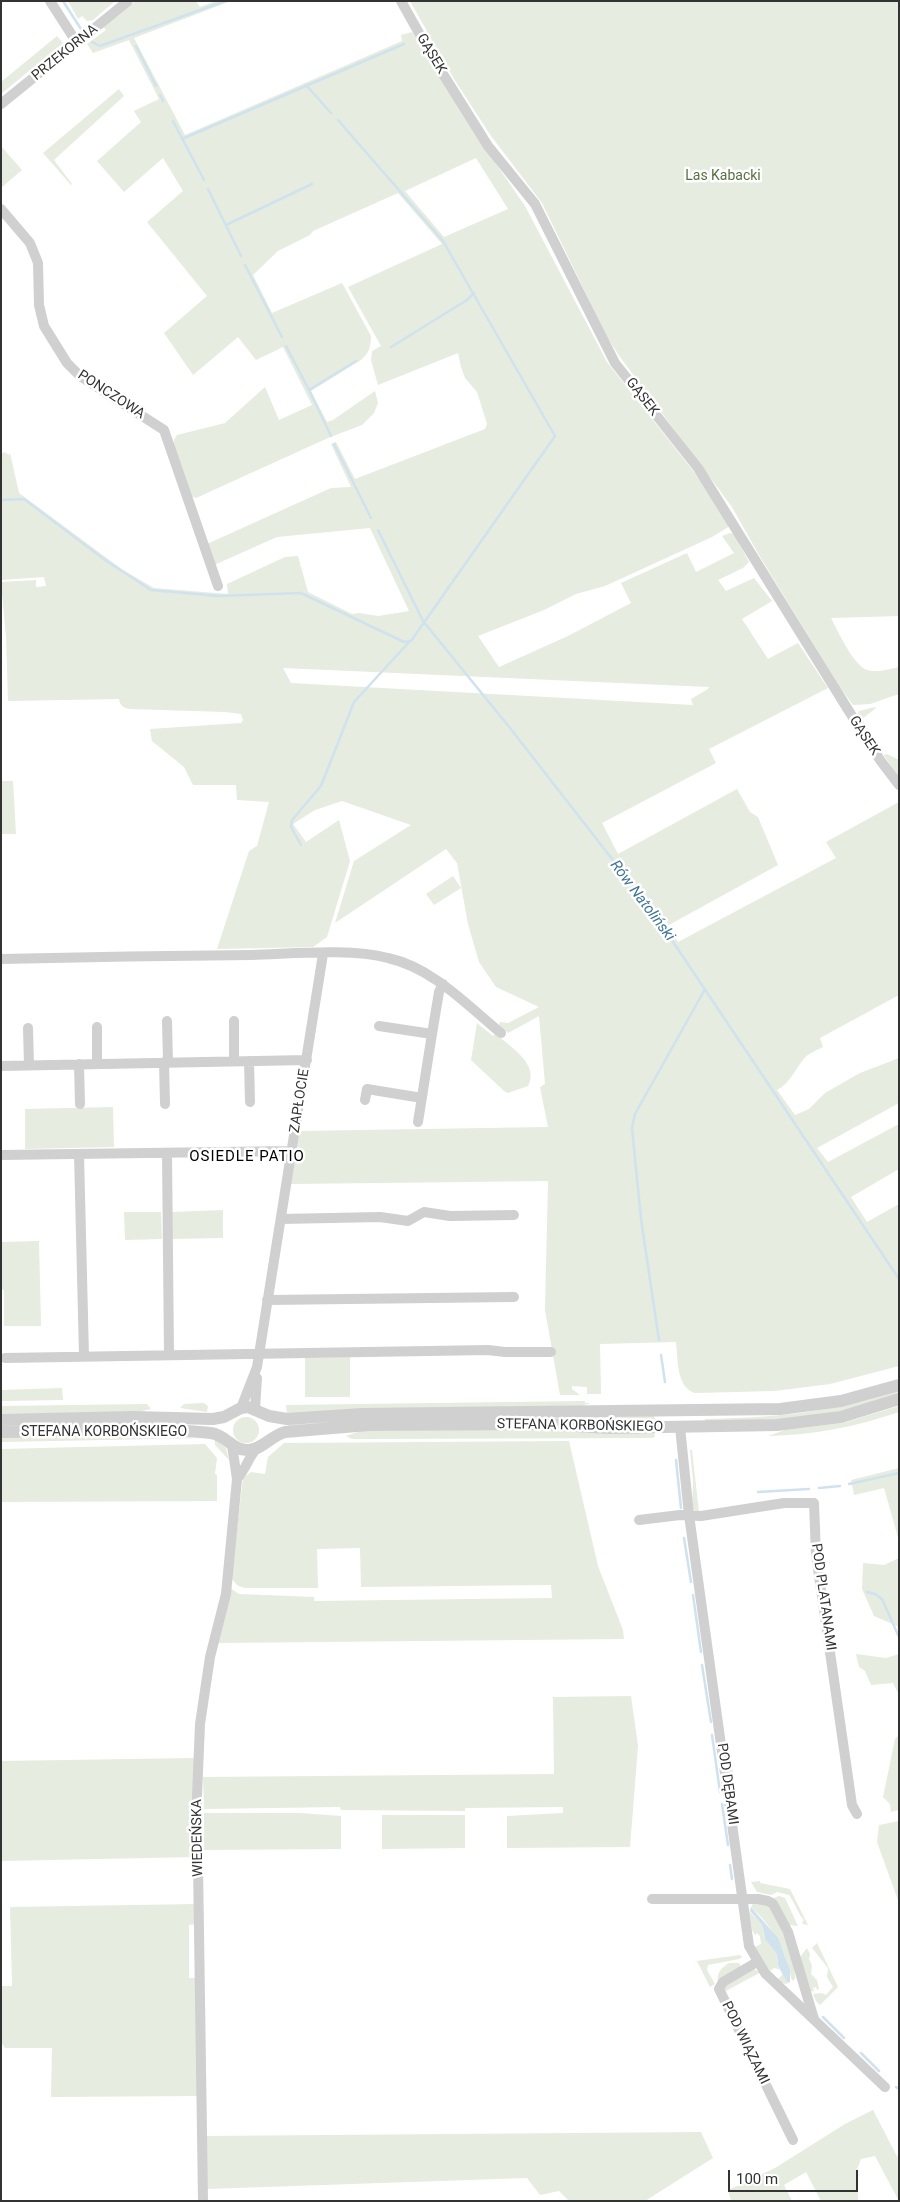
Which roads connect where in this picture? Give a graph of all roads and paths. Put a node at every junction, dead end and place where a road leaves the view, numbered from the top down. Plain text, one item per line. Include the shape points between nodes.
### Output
1 (50, 1) edge
2 (128, 1) edge
3 (401, 1) edge
4 (77, 43) junction
5 (1, 104) edge
6 (1, 209) edge
7 (218, 586) dead end
8 (899, 785) edge
9 (323, 954) junction
10 (1, 959) edge
11 (443, 984) junction
12 (234, 1020) dead end
13 (167, 1022) dead end
14 (378, 1026) dead end
15 (97, 1027) dead end
16 (28, 1028) dead end
17 (501, 1033) dead end
18 (432, 1034) junction
19 (307, 1060) junction
20 (234, 1061) junction
21 (249, 1061) junction
22 (166, 1062) junction
23 (79, 1064) junction
24 (97, 1064) junction
25 (29, 1065) junction
26 (1, 1066) edge
27 (422, 1098) junction
28 (365, 1100) dead end
29 (250, 1102) dead end
30 (80, 1104) dead end
31 (165, 1104) dead end
32 (418, 1122) dead end
33 (292, 1150) junction
34 (167, 1152) junction
35 (79, 1154) junction
36 (1, 1155) edge
37 (514, 1215) dead end
38 (281, 1219) junction
39 (514, 1297) dead end
40 (268, 1300) junction
41 (551, 1352) dead end
42 (260, 1353) junction
43 (169, 1355) junction
44 (84, 1356) junction
45 (5, 1358) dead end
46 (257, 1367) junction
47 (899, 1385) edge
48 (899, 1399) edge
49 (237, 1410) junction
50 (678, 1410) junction
51 (259, 1411) junction
52 (1, 1420) edge
53 (680, 1427) junction
54 (1, 1432) edge
55 (232, 1445) junction
56 (259, 1447) junction
57 (237, 1479) junction
58 (689, 1515) junction
59 (639, 1520) dead end
60 (856, 1814) dead end
61 (743, 1899) junction
62 (652, 1900) dead end
63 (757, 1962) junction
64 (802, 1980) junction
65 (784, 1990) junction
66 (814, 2019) junction
67 (884, 2087) dead end
68 (793, 2140) dead end
69 (203, 2201) edge

1 - 4 street
2 - 4 street, PRZEKORNA
3 - 8 street, GĄSEK via 488,146 535,204 615,363 698,468 847,708
4 - 5 street, PRZEKORNA
6 - 7 street, PONCZOWA via 30,244 38,263 39,305 44,326 67,363 80,376 164,430
9 - 10 street
9 - 11 street via 388,958
9 - 19 street, ZAPŁOCIE
11 - 17 street
11 - 18 street
12 - 20 street
13 - 22 street
14 - 18 street
15 - 24 street
16 - 25 street
18 - 27 street
19 - 21 street
19 - 33 street, ZAPŁOCIE
20 - 21 street
20 - 22 street
21 - 29 street
22 - 24 street
22 - 31 street
23 - 24 street
23 - 25 street
23 - 30 street
25 - 26 street
27 - 28 street via 367,1090
27 - 32 street
33 - 34 street
33 - 38 street, ZAPŁOCIE
34 - 35 street
34 - 43 street
35 - 36 street
35 - 44 street
37 - 38 street via 459,1216 424,1212 408,1220 380,1217
38 - 40 street, ZAPŁOCIE
39 - 40 street
40 - 42 street, ZAPŁOCIE
41 - 42 street
42 - 43 street
42 - 46 street, ZAPŁOCIE
43 - 44 street
44 - 45 street
46 - 49 street, ZAPŁOCIE
46 - 51 street, ZAPŁOCIE
47 - 50 street, STEFANA KORBOŃSKIEGO via 858,1398 798,1408
48 - 53 street, STEFANA KORBOŃSKIEGO via 841,1417 800,1424
49 - 51 street, STEFANA KORBOŃSKIEGO
49 - 52 street, STEFANA KORBOŃSKIEGO via 213,1419
49 - 55 street via 225,1429
50 - 51 street, STEFANA KORBOŃSKIEGO via 371,1414 287,1419
50 - 53 street
51 - 56 street via 268,1426 268,1433
53 - 56 street, STEFANA KORBOŃSKIEGO via 369,1425 285,1432 273,1436
53 - 58 street, POD DĘBAMI
54 - 55 street, STEFANA KORBOŃSKIEGO via 177,1431 212,1433
55 - 56 street, STEFANA KORBOŃSKIEGO via 246,1450
55 - 57 street, WIEDEŃSKA
56 - 57 street, WIEDEŃSKA
57 - 69 street, WIEDEŃSKA via 226,1594 210,1657 200,1724 197,1796
58 - 59 street
58 - 60 street, POD PLATANAMI via 784,1503 814,1503 816,1555 852,1805
58 - 61 street, POD DĘBAMI
61 - 62 street
61 - 63 street, POD DĘBAMI via 749,1946
61 - 64 street via 773,1904 793,1945
63 - 65 street, POD DĘBAMI
63 - 68 street, POD WIĄZAMI via 723,1982 720,1989
64 - 65 street
64 - 66 street
65 - 66 street, POD DĘBAMI
66 - 67 street, POD DĘBAMI

